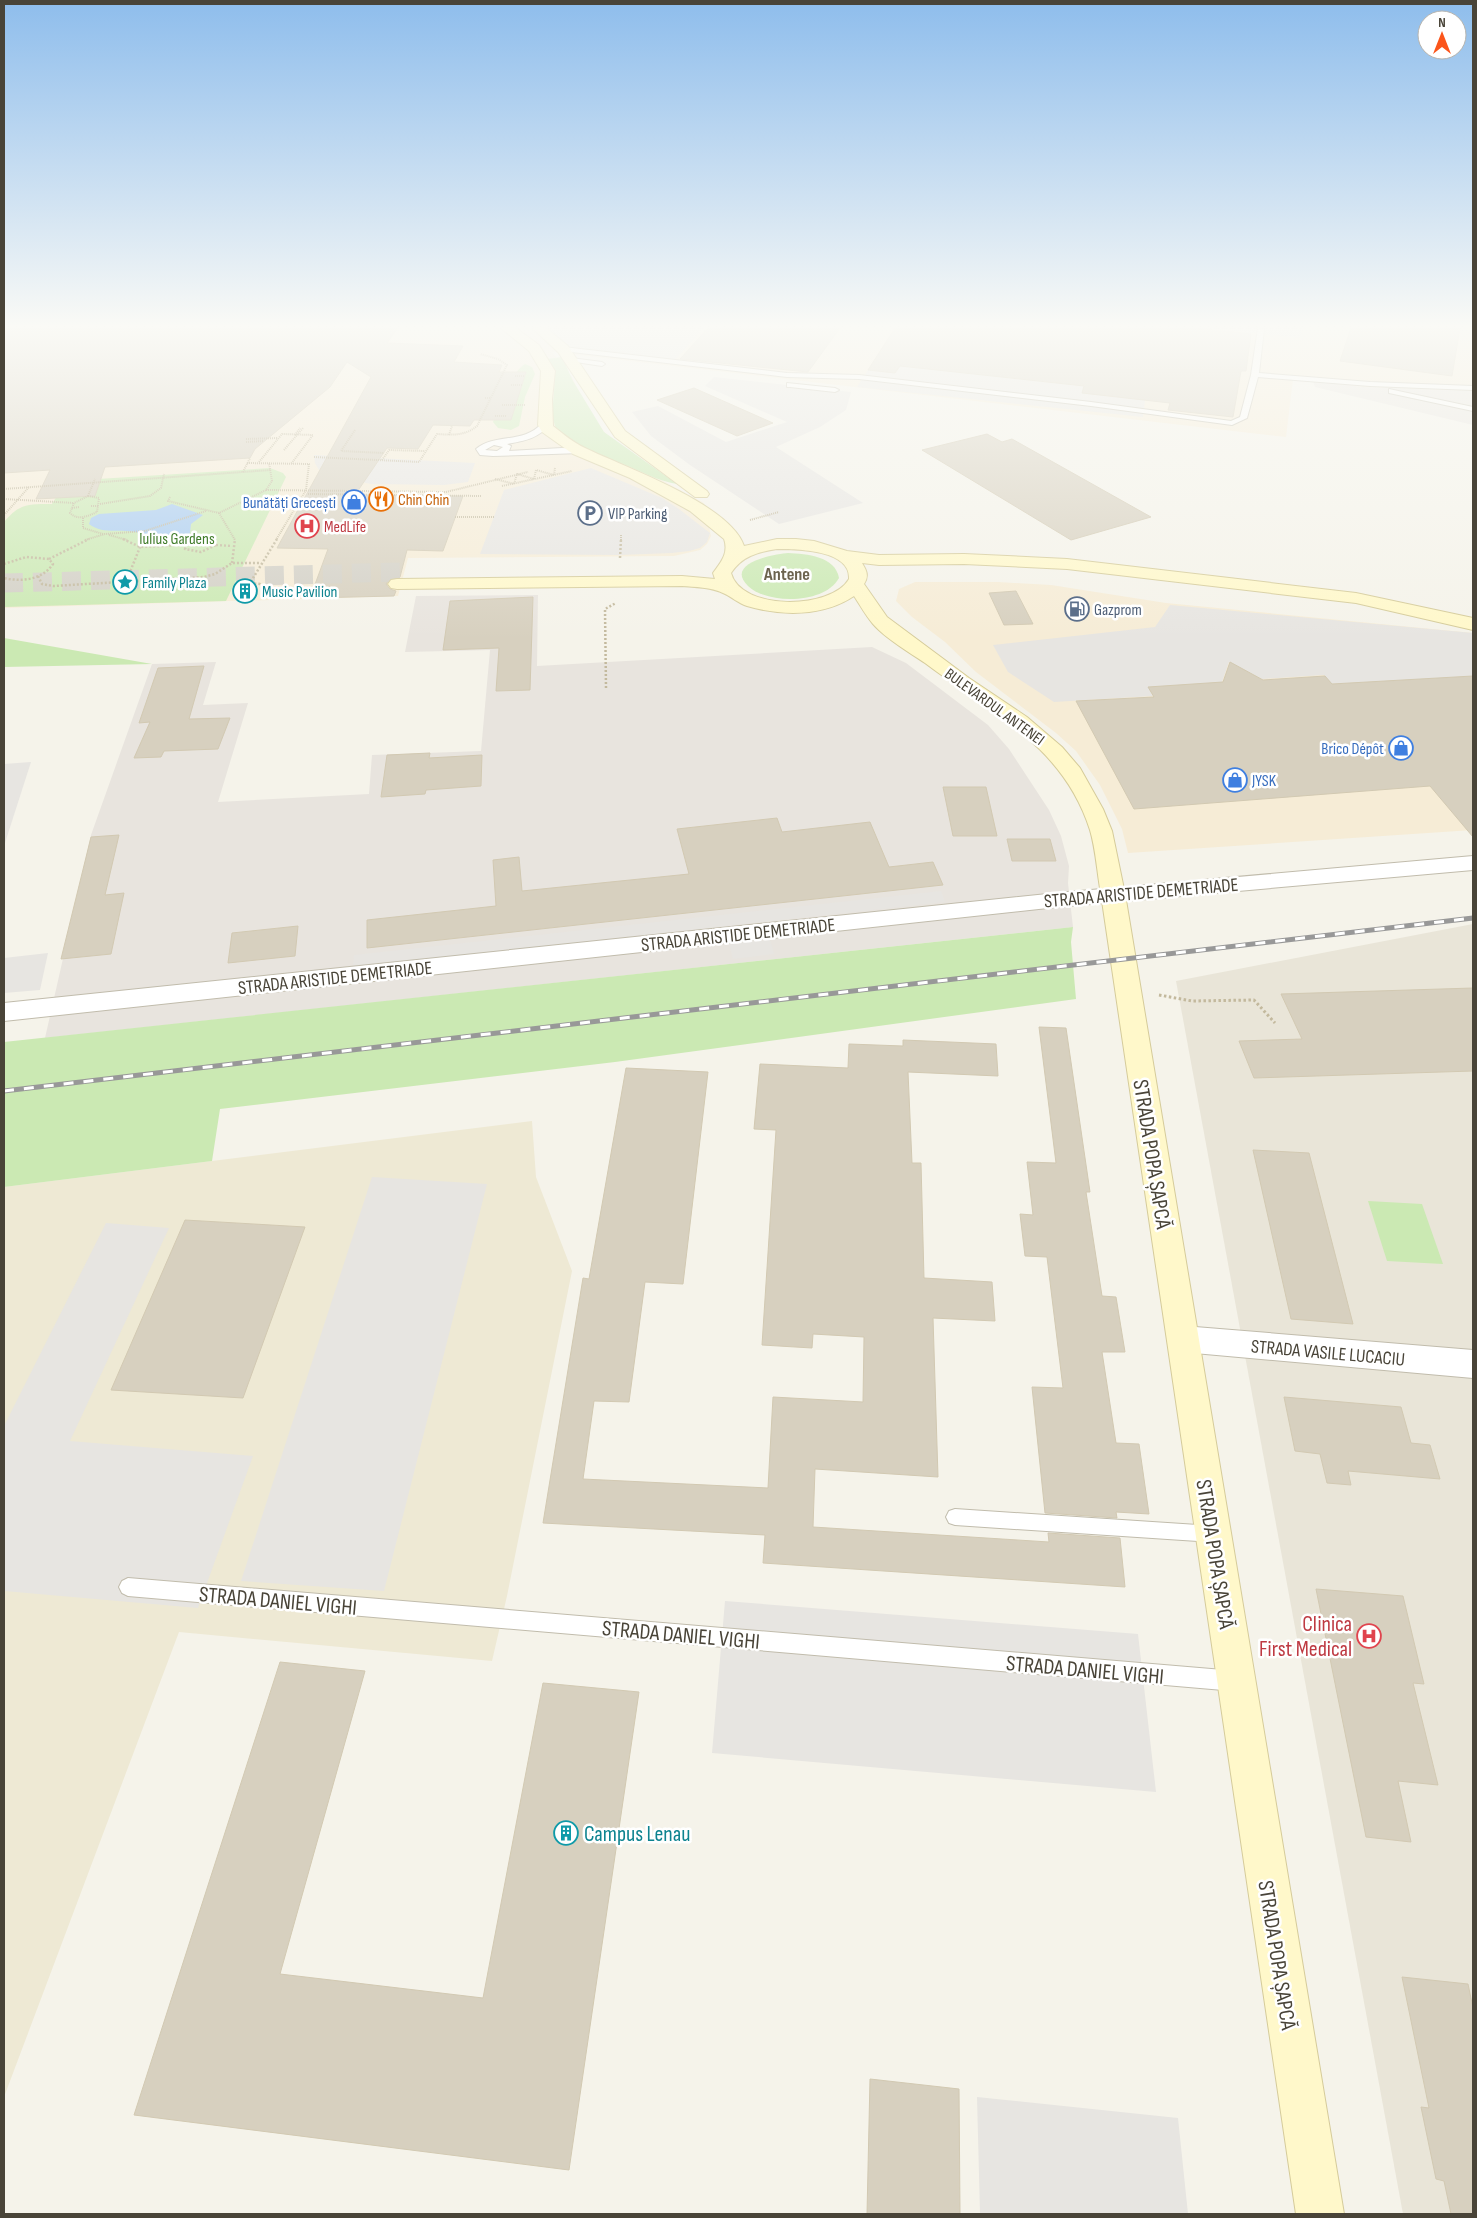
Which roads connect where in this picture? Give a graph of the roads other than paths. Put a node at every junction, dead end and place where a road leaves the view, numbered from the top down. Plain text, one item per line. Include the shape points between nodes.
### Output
1 (540, 432) edge
2 (551, 432) edge
3 (618, 432) edge
4 (496, 443) junction
5 (578, 451) junction
6 (498, 454) junction
7 (731, 516) dead end
8 (752, 526) road end
9 (788, 544) junction
10 (843, 556) junction
11 (732, 559) junction
12 (857, 583) junction
13 (729, 588) junction
14 (808, 607) junction
15 (1449, 620) junction
16 (880, 621) junction
17 (1473, 624) edge
18 (1473, 863) edge
19 (1113, 894) junction
20 (4, 1012) edge
21 (1183, 1339) junction
22 (1473, 1364) edge
23 (955, 1517) dead end
24 (1213, 1534) junction
25 (128, 1587) dead end
26 (1235, 1682) junction
27 (1320, 2214) edge

1 - 4 lane via 534,436
2 - 5 main road
3 - 7 main road
4 - 6 lane via 508,448
4 - 6 lane via 480,450 486,454
5 - 6 lane
5 - 11 main road via 636,475 696,508 732,537 735,546
8 - 9 main road
9 - 10 main road via 818,547
9 - 11 main road via 757,548
10 - 12 main road, BULEVARDUL ANTENEI via 855,565 859,576
10 - 15 main road via 879,560 964,559 1066,564 1356,598
11 - 13 main road via 722,573
11 - 13 main road via 703,565 399,578 682,581
12 - 14 main road via 839,599
12 - 15 main road via 886,575 911,573 1016,574
12 - 16 main road, BULEVARDUL ANTENEI
13 - 14 main road via 761,604
14 - 16 main road, BULEVARDUL ANTENEI
15 - 17 main road
16 - 19 main road, BULEVARDUL ANTENEI via 1020,721 1055,751 1092,808
18 - 19 street, STRADA ARISTIDE DEMETRIADE
19 - 20 street, STRADA ARISTIDE DEMETRIADE
19 - 21 main road, STRADA POPA ȘAPCĂ
21 - 22 street, STRADA VASILE LUCACIU
21 - 24 main road, STRADA POPA ȘAPCĂ
23 - 24 lane
24 - 26 main road, STRADA POPA ȘAPCĂ
25 - 26 lane, STRADA DANIEL VIGHI
26 - 27 main road, STRADA POPA ȘAPCĂ

